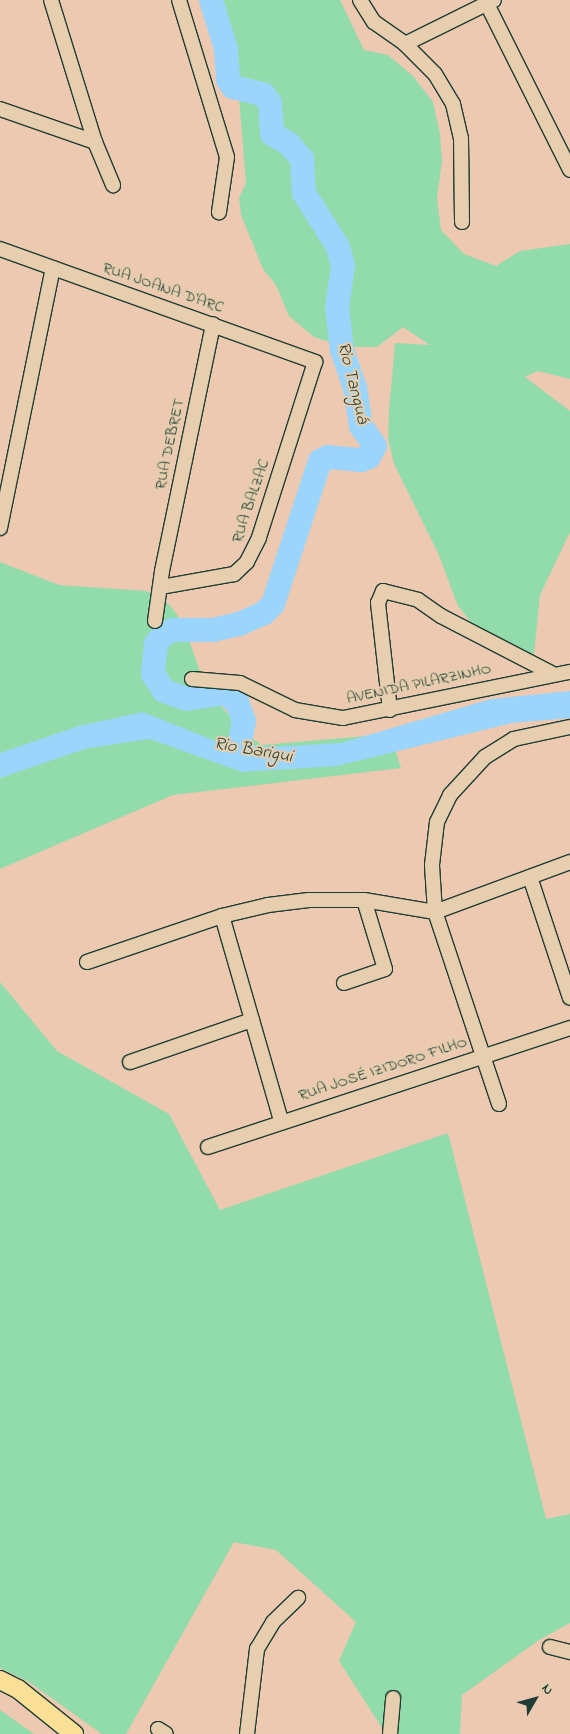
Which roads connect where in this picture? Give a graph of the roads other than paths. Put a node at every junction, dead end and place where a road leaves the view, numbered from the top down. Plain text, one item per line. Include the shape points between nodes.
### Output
1 (52, 0) edge
2 (179, 0) edge
3 (360, 0) edge
4 (488, 1) edge
5 (405, 44) junction
6 (0, 109) edge
7 (95, 142) junction
8 (570, 170) edge
9 (113, 185) dead end
10 (218, 212) dead end
11 (462, 222) dead end
12 (0, 249) edge
13 (53, 268) junction
14 (213, 324) junction
15 (315, 362) joint
16 (0, 528) edge
17 (160, 587) junction
18 (155, 621) dead end
19 (570, 672) edge
20 (551, 673) junction
21 (192, 679) dead end
22 (390, 710) junction
23 (570, 727) edge
24 (570, 862) edge
25 (530, 877) junction
26 (364, 900) junction
27 (435, 912) junction
28 (222, 916) junction
29 (87, 962) dead end
30 (344, 983) dead end
31 (570, 998) edge
32 (252, 1020) junction
33 (570, 1028) edge
34 (482, 1055) junction
35 (130, 1062) dead end
36 (499, 1104) dead end
37 (281, 1121) junction
38 (208, 1147) dead end
39 (298, 1598) dead end
40 (550, 1647) dead end
41 (570, 1652) edge
42 (0, 1680) edge
43 (393, 1698) dead end
44 (74, 1734) edge
45 (246, 1734) edge
46 (390, 1734) edge

1 - 7 street
2 - 10 street via 227,157
3 - 5 street via 374,22
4 - 5 street
4 - 8 street
5 - 11 street via 435,74 453,104 461,138
6 - 7 street
7 - 9 street
12 - 13 street, RUA JOANA D'ARC
13 - 14 street, RUA JOANA D'ARC
13 - 16 street
14 - 15 street, RUA JOANA D'ARC
14 - 17 street, RUA DEBRET
15 - 17 street, RUA BALZAC via 259,538 247,562 234,574
17 - 18 street, RUA DEBRET
19 - 20 street, AVENIDA PILARZINHO
20 - 22 street, AVENIDA PILARZINHO
20 - 22 street via 441,616 418,600 383,591 378,603
21 - 22 street, AVENIDA PILARZINHO via 240,683 295,710 343,718
23 - 27 street via 514,739 484,757 450,795 437,822 432,865
24 - 25 street
25 - 27 street
25 - 31 street
26 - 27 street
26 - 28 street via 276,904
26 - 30 street via 385,969
27 - 34 street
28 - 29 street
28 - 32 street
32 - 35 street
32 - 37 street
33 - 34 street, RUA JOSÉ IZIDORO FILHO
34 - 36 street
34 - 37 street, RUA JOSÉ IZIDORO FILHO
37 - 38 street, RUA JOSÉ IZIDORO FILHO
39 - 45 street via 274,1622 257,1649
40 - 41 street
42 - 44 main road via 18,1688
43 - 46 street

